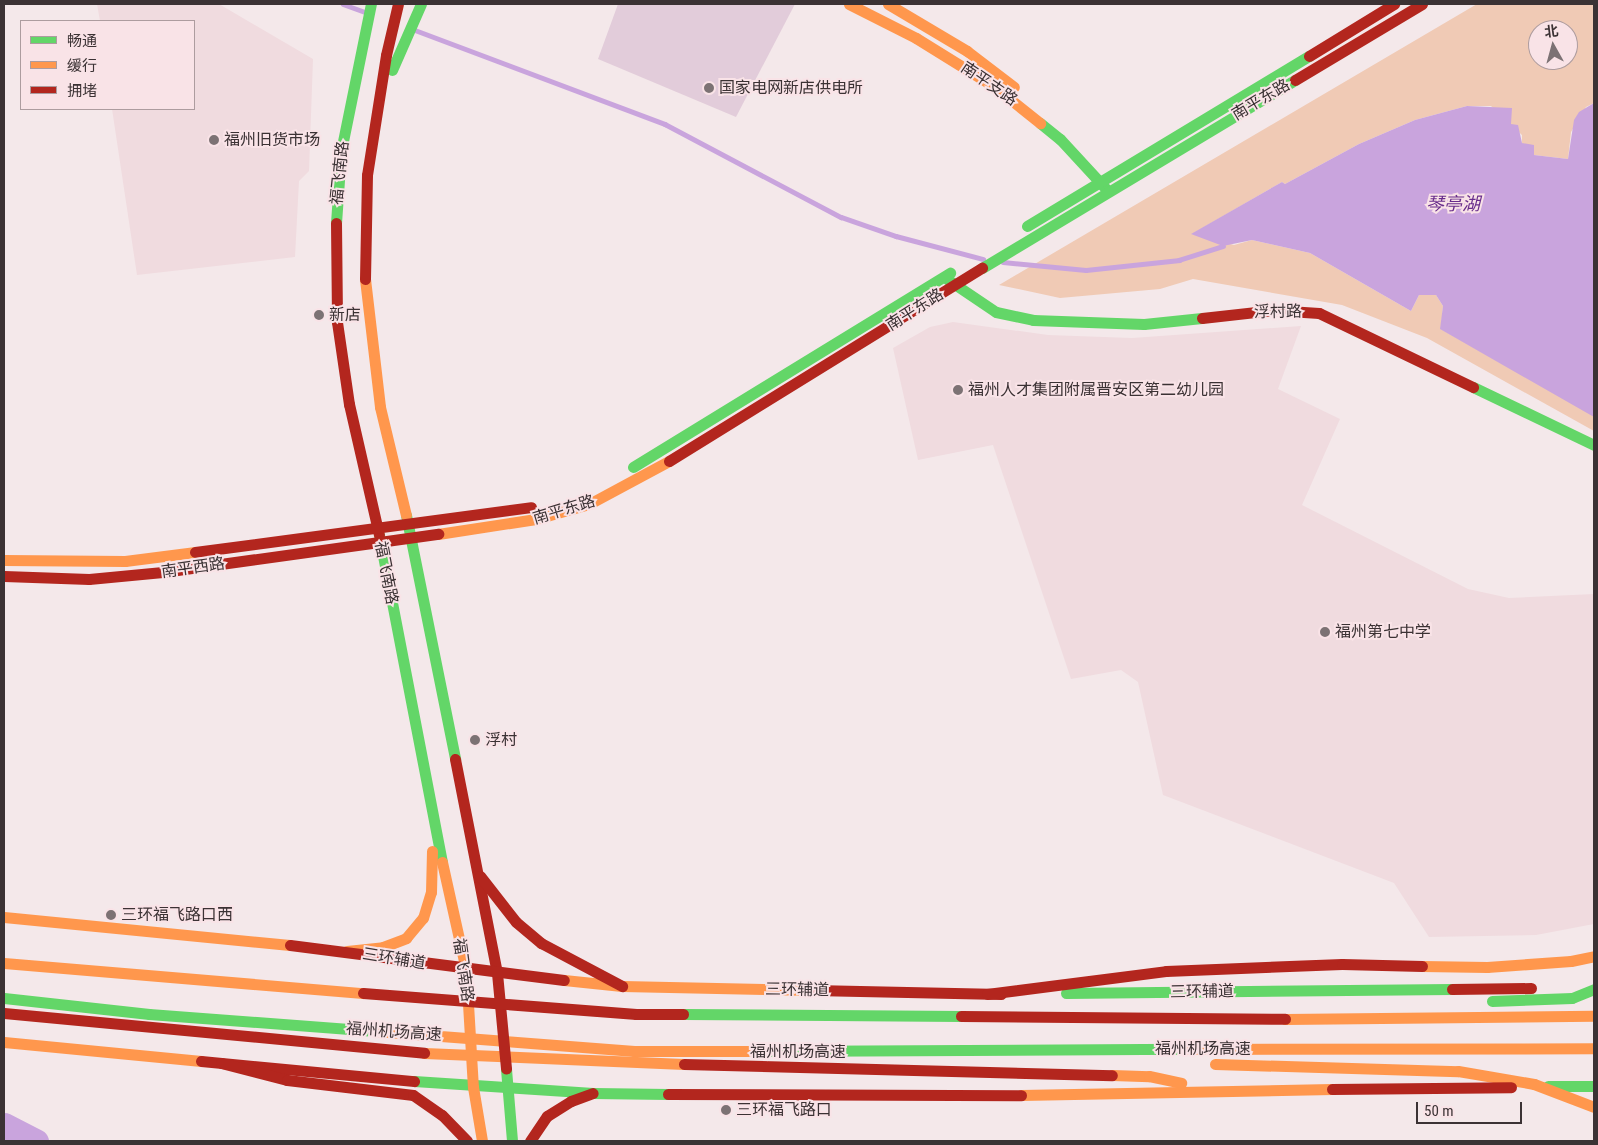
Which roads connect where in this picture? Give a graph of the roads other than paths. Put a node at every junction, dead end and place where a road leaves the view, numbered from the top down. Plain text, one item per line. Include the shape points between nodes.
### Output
1 (371, 4) edge
2 (398, 4) edge
3 (421, 4) edge
4 (849, 4) edge
5 (888, 4) edge
6 (1394, 4) edge
7 (1422, 4) edge
8 (377, 107) junction
9 (1110, 174) junction
10 (1099, 180) junction
11 (1119, 185) junction
12 (1109, 192) junction
13 (949, 274) junction
14 (955, 285) junction
15 (1594, 445) edge
16 (407, 523) junction
17 (376, 528) junction
18 (411, 538) junction
19 (381, 543) junction
20 (4, 560) edge
21 (4, 576) edge
22 (426, 787) junction
23 (476, 871) junction
24 (4, 917) edge
25 (347, 951) junction
26 (1594, 956) edge
27 (4, 963) edge
28 (466, 970) junction
29 (497, 973) junction
30 (622, 986) junction
31 (1594, 988) edge
32 (987, 994) junction
33 (4, 998) edge
34 (1380, 1002) dead end
35 (1234, 1006) dead end
36 (4, 1013) edge
37 (1594, 1016) edge
38 (1045, 1017) junction
39 (4, 1042) edge
40 (1594, 1048) edge
41 (829, 1052) junction
42 (1143, 1062) dead end
43 (221, 1063) junction
44 (1202, 1064) dead end
45 (1594, 1086) edge
46 (473, 1087) junction
47 (507, 1090) junction
48 (1219, 1090) junction
49 (593, 1093) junction
50 (1594, 1107) edge
51 (467, 1141) edge
52 (482, 1141) edge
53 (512, 1141) edge
54 (530, 1141) edge

1 - 17 main road, 福飞南路 via 360,48 340,168 335,282 342,368
2 - 8 main road, 福飞南路
3 - 8 main road
4 - 10 main road, 南平支路 via 916,38 995,87 1060,139
5 - 9 main road, 南平支路 via 986,64 1069,132
6 - 9 main road, 南平东路
7 - 11 main road, 南平东路
8 - 16 main road, 福飞南路 via 364,211 364,285 380,406
9 - 10 main road, 南平东路
9 - 11 main road, 南平支路
10 - 12 main road, 南平支路
10 - 13 main road, 南平东路
11 - 12 main road, 南平东路
12 - 14 main road, 南平东路
13 - 14 main road, 浮村路
13 - 16 main road, 南平东路 via 590,491 534,507
14 - 15 main road, 浮村路 via 996,312 1033,320 1144,324 1273,310 1318,313
14 - 18 main road, 南平东路 via 745,416 602,498 536,519
16 - 17 main road, 南平东路
16 - 18 main road, 福飞南路
17 - 19 main road, 福飞南路
17 - 20 main road, 南平西路 via 125,561
18 - 19 main road, 南平东路
18 - 23 main road, 福飞南路
19 - 21 main road, 南平西路 via 126,576 60,580
19 - 22 main road, 福飞南路
22 - 25 main road via 432,856 431,892 423,918 406,938 383,946
22 - 28 main road, 福飞南路
23 - 29 main road, 福飞南路
23 - 30 main road via 516,922 541,943
24 - 25 main road, 三环辅道
25 - 28 main road, 三环辅道
26 - 32 main road via 1571,961 1487,967 1342,964 1166,970
27 - 38 main road, 福州机场高速 via 636,1014
28 - 29 main road, 三环辅道
28 - 46 main road, 福飞南路
29 - 30 main road, 三环辅道
29 - 47 main road, 福飞南路
30 - 32 main road, 三环辅道
31 - 32 main road, 三环辅道
31 - 34 main road via 1572,998
33 - 41 main road, 福州机场高速 via 149,1014 634,1050
35 - 38 main road
36 - 48 main road via 402,1052 605,1063 1149,1076
37 - 38 main road, 福州机场高速
39 - 43 main road
40 - 41 main road, 福州机场高速
41 - 42 main road
43 - 46 main road
43 - 51 main road via 287,1080 413,1095 442,1115
44 - 50 main road via 1458,1071 1534,1084
45 - 48 main road
46 - 47 main road
46 - 52 main road, 福飞南路
47 - 49 main road
47 - 53 main road, 福飞南路
48 - 49 main road via 974,1097
49 - 54 main road via 547,1116

